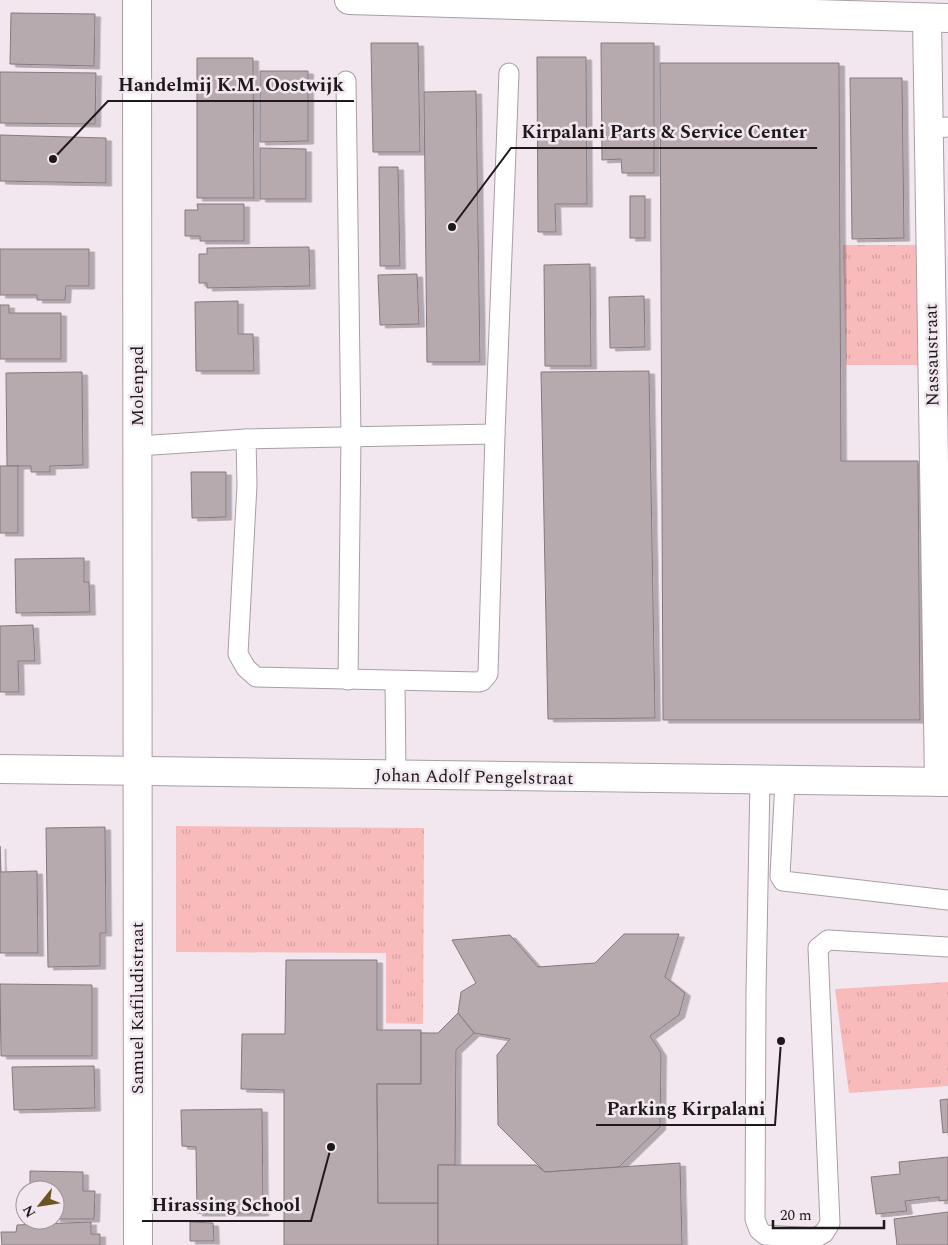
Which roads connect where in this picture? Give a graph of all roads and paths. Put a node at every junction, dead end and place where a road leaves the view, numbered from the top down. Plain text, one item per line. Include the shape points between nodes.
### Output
1 (137, 0) edge
2 (349, 0) edge
3 (937, 18) edge
4 (509, 73) dead end
5 (346, 80) dead end
6 (938, 128) edge
7 (495, 434) junction
8 (351, 438) junction
9 (246, 439) junction
10 (137, 446) junction
11 (348, 680) junction
12 (395, 681) junction
13 (0, 769) edge
14 (136, 772) junction
15 (396, 776) junction
16 (773, 781) junction
17 (943, 782) edge
18 (948, 900) edge
19 (948, 947) edge
20 (138, 1245) edge

1 - 10 street, Molenpad
2 - 3 street
3 - 6 street, Nassaustraat
4 - 7 lane
5 - 8 lane
6 - 17 street, Nassaustraat
7 - 8 lane
7 - 12 lane via 488,674 479,682
8 - 9 lane
8 - 11 lane
9 - 10 lane
9 - 11 lane via 247,485 238,654 256,677
10 - 14 street, Molenpad
11 - 12 lane
12 - 15 lane
13 - 14 street, Johan Adolf Pengelstraat
14 - 15 street, Johan Adolf Pengelstraat
14 - 20 street, Samuel Kafiludistraat
15 - 16 street, Johan Adolf Pengelstraat
16 - 17 street, Johan Adolf Pengelstraat
16 - 18 lane via 780,876 783,880
16 - 19 lane via 756,982 755,1219 761,1233 815,1238 830,1224 818,948 828,940

